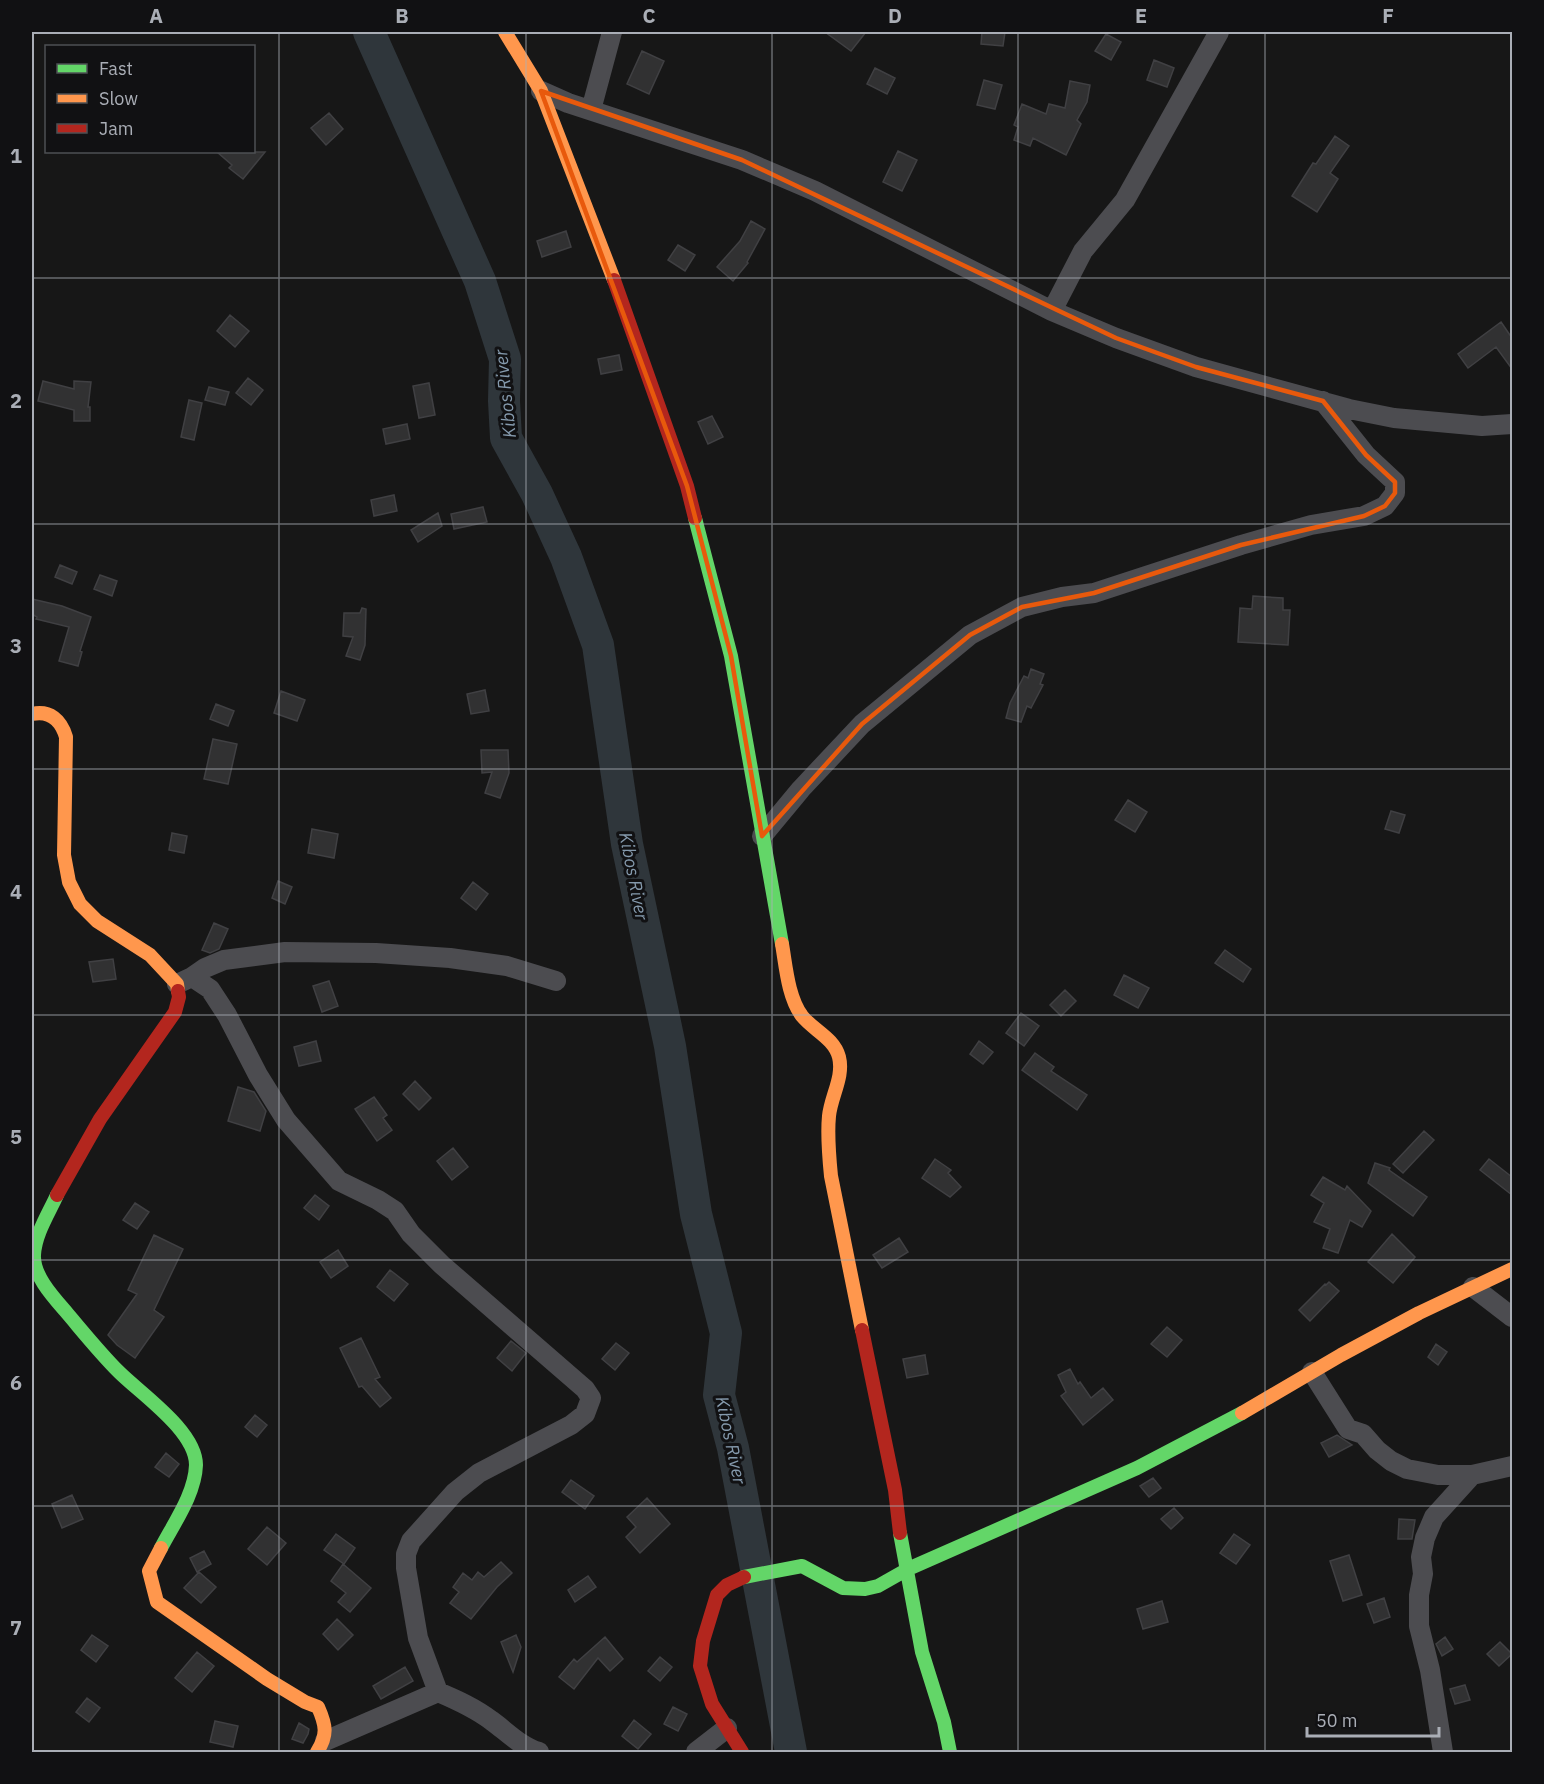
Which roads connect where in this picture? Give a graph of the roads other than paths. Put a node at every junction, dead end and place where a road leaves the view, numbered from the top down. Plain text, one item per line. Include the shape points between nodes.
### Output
1 (505, 32) edge
2 (612, 32) edge
3 (1219, 32) edge
4 (541, 91) junction
5 (591, 110) junction
6 (1052, 311) junction
7 (1323, 401) junction
8 (1512, 424) edge
9 (32, 714) edge
10 (762, 836) junction
11 (184, 981) junction
12 (556, 981) dead end
13 (1512, 1269) edge
14 (1473, 1287) junction
15 (1512, 1317) edge
16 (1312, 1372) junction
17 (1512, 1466) edge
18 (1472, 1475) junction
19 (908, 1569) junction
20 (438, 1692) junction
21 (727, 1728) junction
22 (321, 1747) edge
23 (539, 1752) edge
24 (696, 1752) edge
25 (742, 1752) edge
26 (950, 1752) edge
27 (1443, 1752) edge

1 - 4 street
2 - 5 street
3 - 6 street via 1125,200 1083,251
4 - 5 street
4 - 10 street via 617,287 687,486 731,656
5 - 6 street via 742,160 794,182
6 - 7 street via 1196,368
7 - 8 street via 1394,418 1482,426
7 - 10 street via 1366,455 1395,482 1395,494 1385,506 1364,516 1311,525 1241,545 1094,593 1022,607 970,635 862,724
9 - 11 street via 50,714 65,731 64,855 69,882 80,904 97,921
10 - 19 street via 797,1009 839,1055 840,1074 826,1134 831,1176
11 - 12 street via 224,960 285,952 450,958 507,966
11 - 20 street via 210,989 286,1120 339,1181 395,1212 424,1248 591,1398 585,1414 571,1425 479,1473 455,1492 411,1541 406,1568 418,1638
11 - 22 street via 175,1012 100,1119 58,1194 38,1237 34,1257 51,1295 190,1444 196,1463 192,1488 149,1571 157,1602 244,1664 318,1707 327,1733
13 - 14 street
14 - 15 street
14 - 16 street via 1419,1312
16 - 18 street via 1348,1429 1363,1434 1391,1461 1407,1469 1438,1475
16 - 19 street via 1137,1468
17 - 18 street
18 - 27 street via 1434,1517 1421,1557 1419,1626
19 - 21 street via 876,1588 858,1592 802,1566 744,1577 728,1585 717,1595 700,1666 712,1704
19 - 26 street via 922,1652
20 - 22 street
20 - 23 street via 462,1702
21 - 24 street
21 - 25 street

